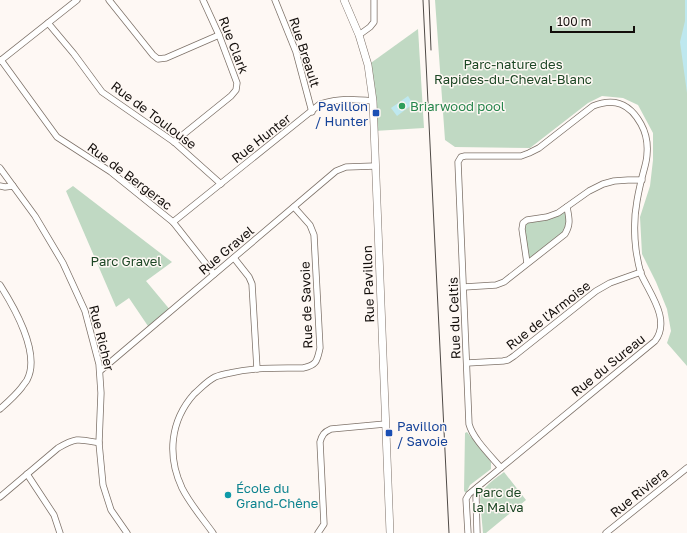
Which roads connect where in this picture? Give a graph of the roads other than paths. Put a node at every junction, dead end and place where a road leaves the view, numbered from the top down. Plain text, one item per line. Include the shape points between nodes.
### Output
1 (77, 0) edge
2 (109, 0) edge
3 (203, 0) edge
4 (275, 0) edge
5 (344, 0) edge
6 (374, 0) edge
7 (48, 23) junction
8 (219, 35) junction
9 (359, 35) junction
10 (1, 60) edge
11 (373, 101) junction
12 (312, 112) junction
13 (174, 142) junction
14 (461, 158) joint
15 (375, 166) junction
16 (0, 168) edge
17 (642, 180) junction
18 (221, 184) junction
19 (0, 186) edge
20 (13, 186) junction
21 (294, 207) junction
22 (566, 207) junction
23 (173, 222) junction
24 (234, 258) junction
25 (527, 263) junction
26 (641, 272) junction
27 (214, 274) junction
28 (0, 285) edge
29 (464, 287) junction
30 (467, 363) junction
31 (257, 369) junction
32 (100, 371) junction
33 (0, 409) edge
34 (385, 424) junction
35 (99, 443) junction
36 (501, 468) junction
37 (687, 468) edge
38 (27, 474) junction
39 (478, 487) junction
40 (0, 497) edge
41 (60, 533) edge
42 (127, 533) edge
43 (213, 533) edge
44 (318, 533) edge
45 (390, 533) edge
46 (468, 533) edge
47 (477, 533) edge
48 (606, 533) edge

1 - 7 street
2 - 8 street via 158,59
3 - 8 street, Rue Clark
4 - 12 street, Rue Breault via 296,52
5 - 9 street, Rue Pavillon
6 - 9 street via 374,22
7 - 10 street
7 - 13 street, Rue de Toulouse via 102,92
8 - 13 street, Rue Clark via 237,83 236,90
9 - 11 street, Rue Pavillon via 368,65
10 - 23 street, Rue de Bergerac via 57,137 111,172
11 - 12 street, Rue Hunter via 332,101 320,104
11 - 15 street, Rue Pavillon
12 - 18 street, Rue Hunter
13 - 18 street, Rue de Toulouse
14 - 17 street, Rue du Sureau via 521,156 539,148 593,106 611,102 630,109 643,129 647,154
14 - 29 street, Rue du Celtis via 458,162
15 - 21 street, Rue Gravel via 346,167 336,172
15 - 34 street, Rue Pavillon
16 - 20 street, Rue Richer
17 - 22 street via 603,184 589,190
17 - 26 street, Rue du Sureau via 636,203 635,227 636,250
18 - 23 street, Rue Hunter
19 - 20 street
20 - 32 street, Rue Richer via 63,262 85,311
21 - 24 street, Rue Gravel
21 - 31 street, Rue de Savoie via 310,225 314,235 320,348 318,360 303,368
22 - 25 street via 570,222 568,229
22 - 25 street via 558,213 523,223
23 - 27 street, Rue de Bergerac
24 - 27 street, Rue Gravel
24 - 31 street via 252,284
25 - 29 street via 504,282
26 - 30 street, Rue de l'Armoise via 610,282 596,291 508,360
26 - 36 street, Rue du Sureau via 657,305 662,324 660,335
27 - 32 street, Rue Gravel
28 - 33 street via 12,304 27,339 32,366 28,380
29 - 30 street, Rue du Celtis
30 - 36 street, Rue du Celtis via 469,424 475,437
31 - 43 street, Rue de Savoie via 216,376 203,386 184,407 173,438 172,453 182,488
32 - 35 street, Rue Richer
34 - 44 street via 331,429 322,435 320,442 324,524
34 - 45 street, Rue Pavillon
35 - 38 street via 78,439 69,442
35 - 42 street, Rue Richer via 103,485 111,510
36 - 39 street, Rue du Sureau
37 - 48 street, Rue Riviera
38 - 40 street
38 - 41 street via 54,515
39 - 46 street, Rue du Sureau via 466,499
39 - 47 street

